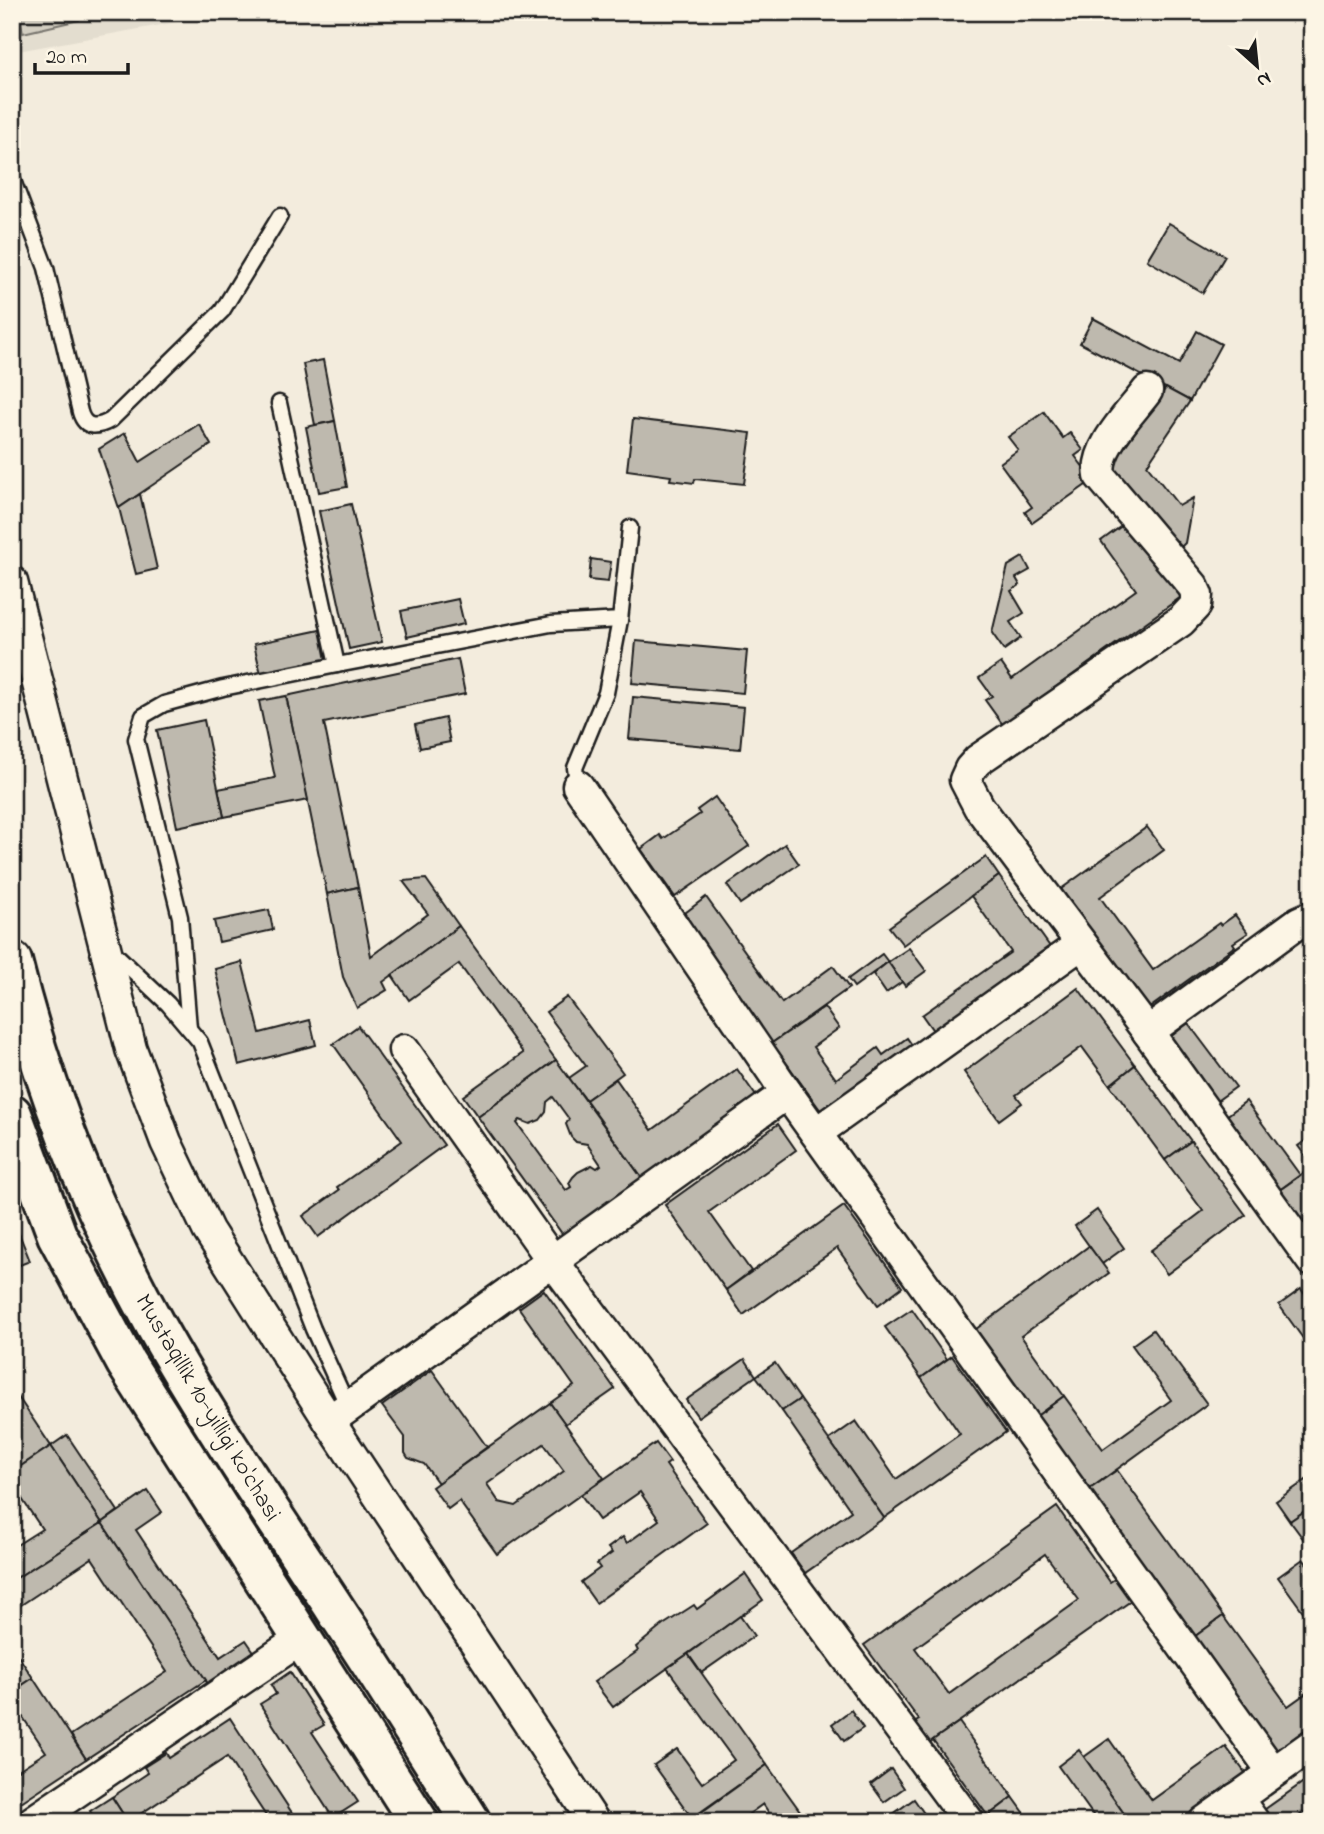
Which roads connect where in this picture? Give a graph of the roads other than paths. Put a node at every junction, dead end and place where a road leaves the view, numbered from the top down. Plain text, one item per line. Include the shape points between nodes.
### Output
1 (12, 178) edge
2 (280, 216) dead end
3 (1147, 391) dead end
4 (279, 403) dead end
5 (630, 528) dead end
6 (12, 582) edge
7 (621, 620) junction
8 (337, 665) junction
9 (579, 786) joint
10 (1312, 916) edge
11 (104, 943) junction
12 (1082, 944) junction
13 (12, 961) edge
14 (189, 1028) junction
15 (1148, 1031) junction
16 (404, 1050) dead end
17 (787, 1093) junction
18 (12, 1114) edge
19 (816, 1133) junction
20 (552, 1260) junction
21 (1312, 1261) edge
22 (338, 1414) junction
23 (301, 1639) junction
24 (1312, 1745) edge
25 (1273, 1772) junction
26 (1246, 1810) edge
27 (32, 1822) edge
28 (419, 1822) edge
29 (471, 1822) edge
30 (594, 1822) edge
31 (969, 1822) edge
32 (1204, 1822) edge

1 - 2 lane via 46,268 82,420 89,426 111,420 222,311
3 - 12 street via 1102,452 1100,476 1193,586 1196,605 1181,621 978,760 965,780 979,807
4 - 8 lane
5 - 7 lane
6 - 11 street
7 - 8 lane via 551,624
7 - 9 lane via 606,693 575,768
8 - 14 lane via 223,688 164,704 143,716 136,739 180,917
9 - 17 street
10 - 15 street
11 - 14 lane
11 - 22 street via 131,1049 166,1142 208,1230
12 - 15 street
12 - 19 street
13 - 29 main road, Mustaqillik 10-yilligi ko'chasi via 51,1092 92,1198 155,1325
14 - 22 lane via 215,1075 313,1329
15 - 21 street
16 - 20 street
17 - 19 street
17 - 20 street
18 - 23 main road, Mustaqillik 10-yilligi ko'chasi via 57,1235 126,1363
19 - 25 street
20 - 22 street
20 - 31 street
22 - 30 street
23 - 27 street
23 - 28 main road, Mustaqillik 10-yilligi ko'chasi
24 - 25 street
25 - 26 street
26 - 32 street

